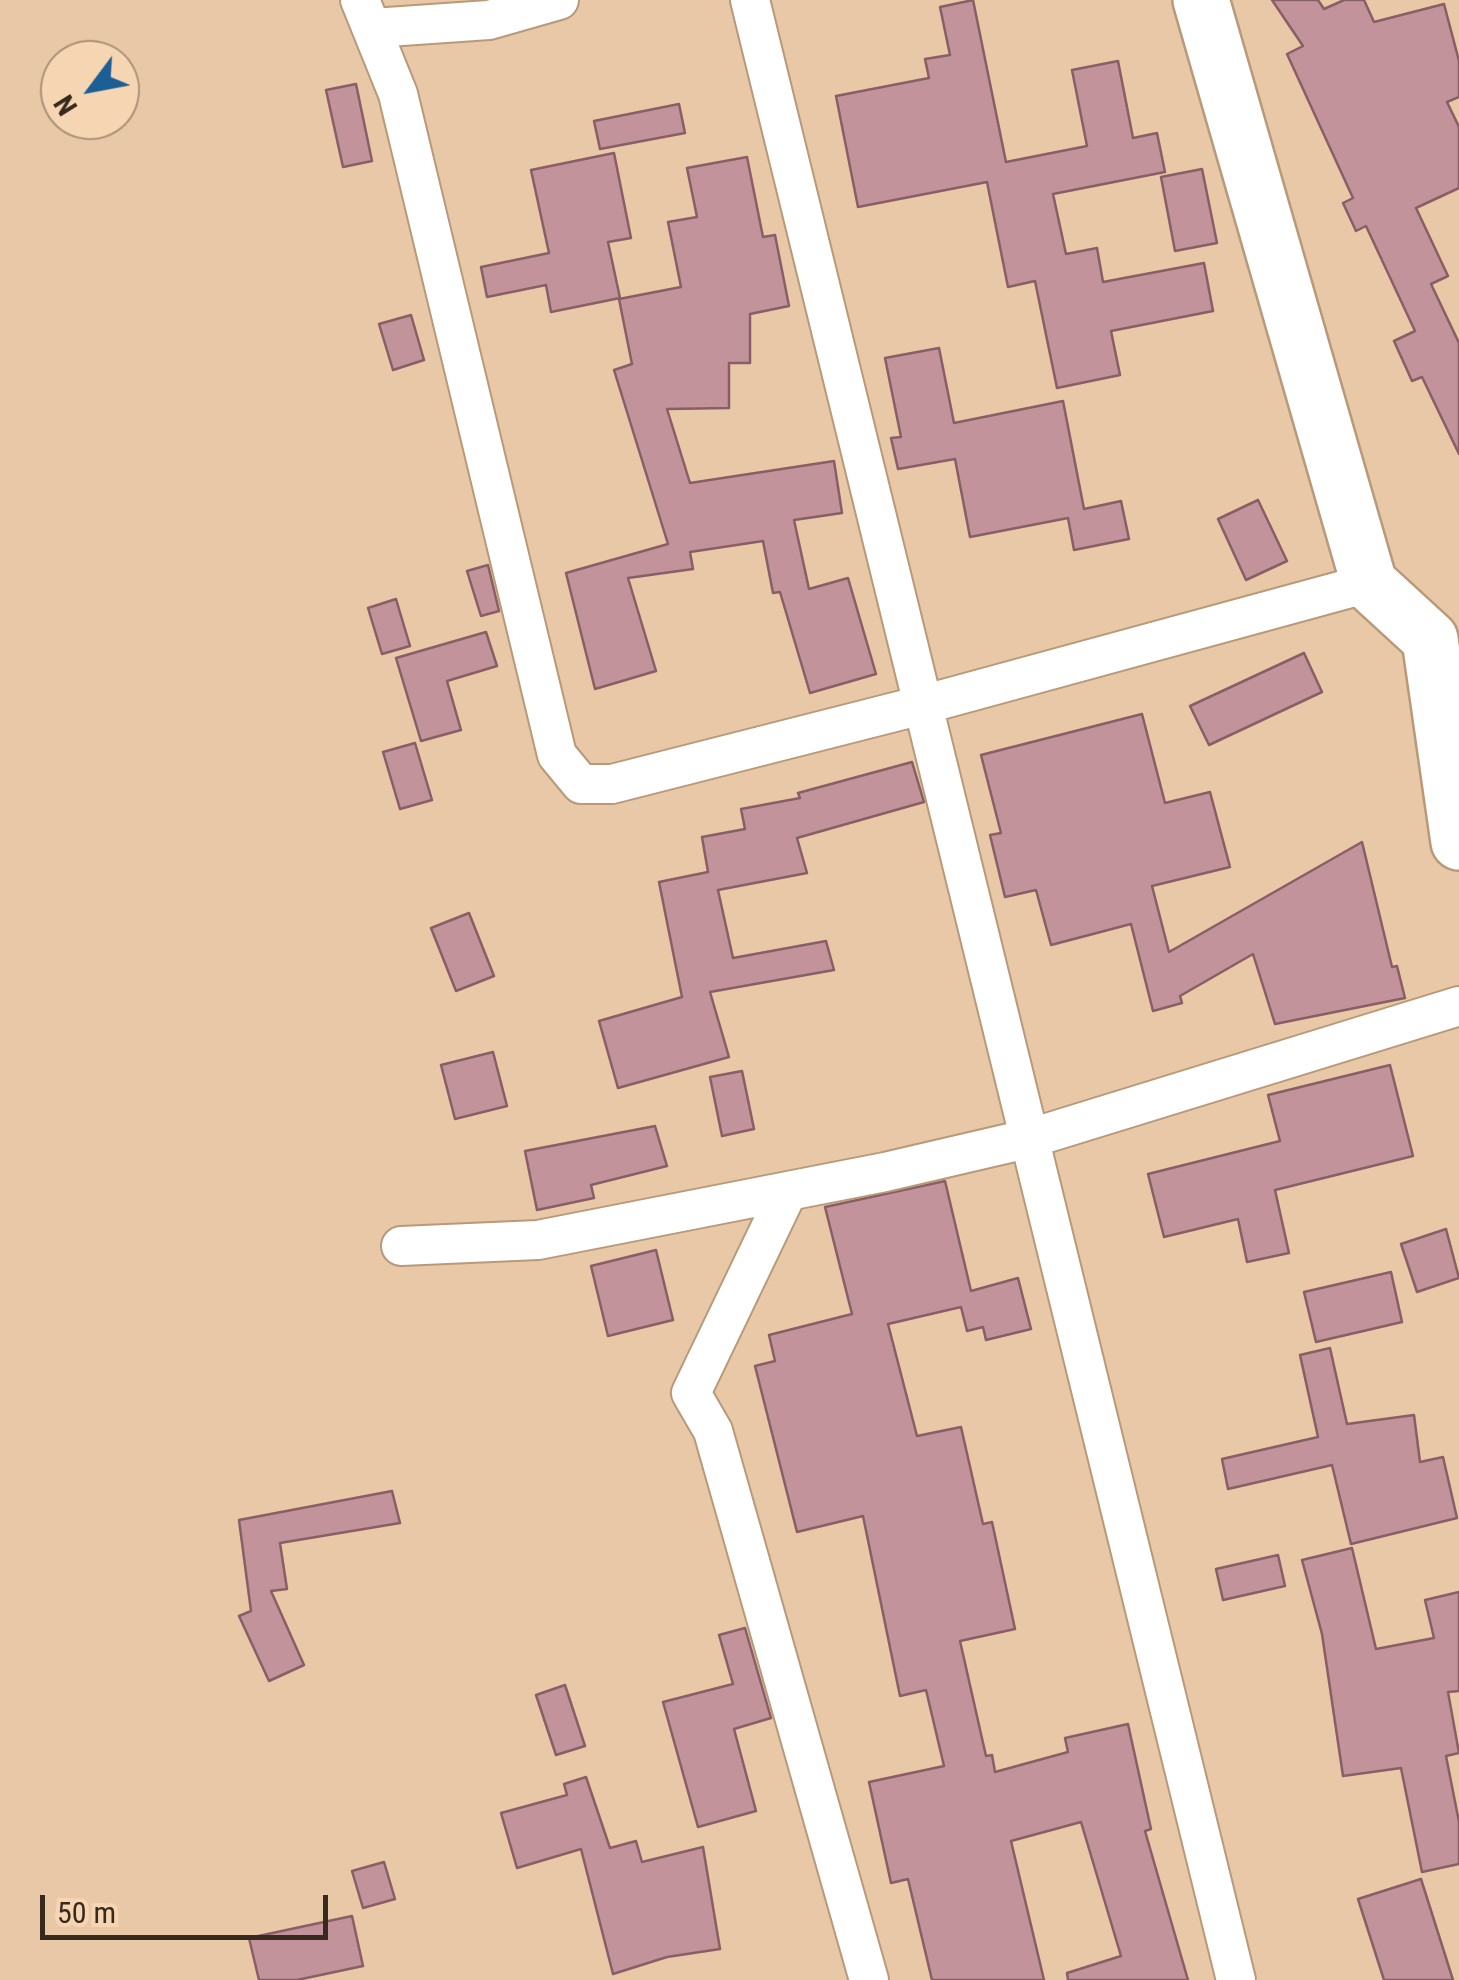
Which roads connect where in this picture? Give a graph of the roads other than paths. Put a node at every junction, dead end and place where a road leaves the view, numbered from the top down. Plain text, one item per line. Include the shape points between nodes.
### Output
1 (559, 0) edge
2 (750, 0) edge
3 (1201, 0) edge
4 (366, 14) edge
5 (1369, 583) junction
6 (1444, 631) edge
7 (922, 706) junction
8 (1459, 842) edge
9 (1459, 1006) edge
10 (1031, 1138) junction
11 (787, 1193) junction
12 (401, 1246) dead end
13 (869, 1980) edge
14 (1236, 1980) edge

1 - 4 street via 488,20
2 - 7 street
3 - 5 main road
4 - 7 street via 398,94 556,755 581,784 612,784
5 - 6 main road
5 - 7 street
6 - 8 main road
7 - 10 street
9 - 10 street
10 - 11 street
10 - 14 street
11 - 12 street via 538,1240
11 - 13 street via 691,1393 713,1431

